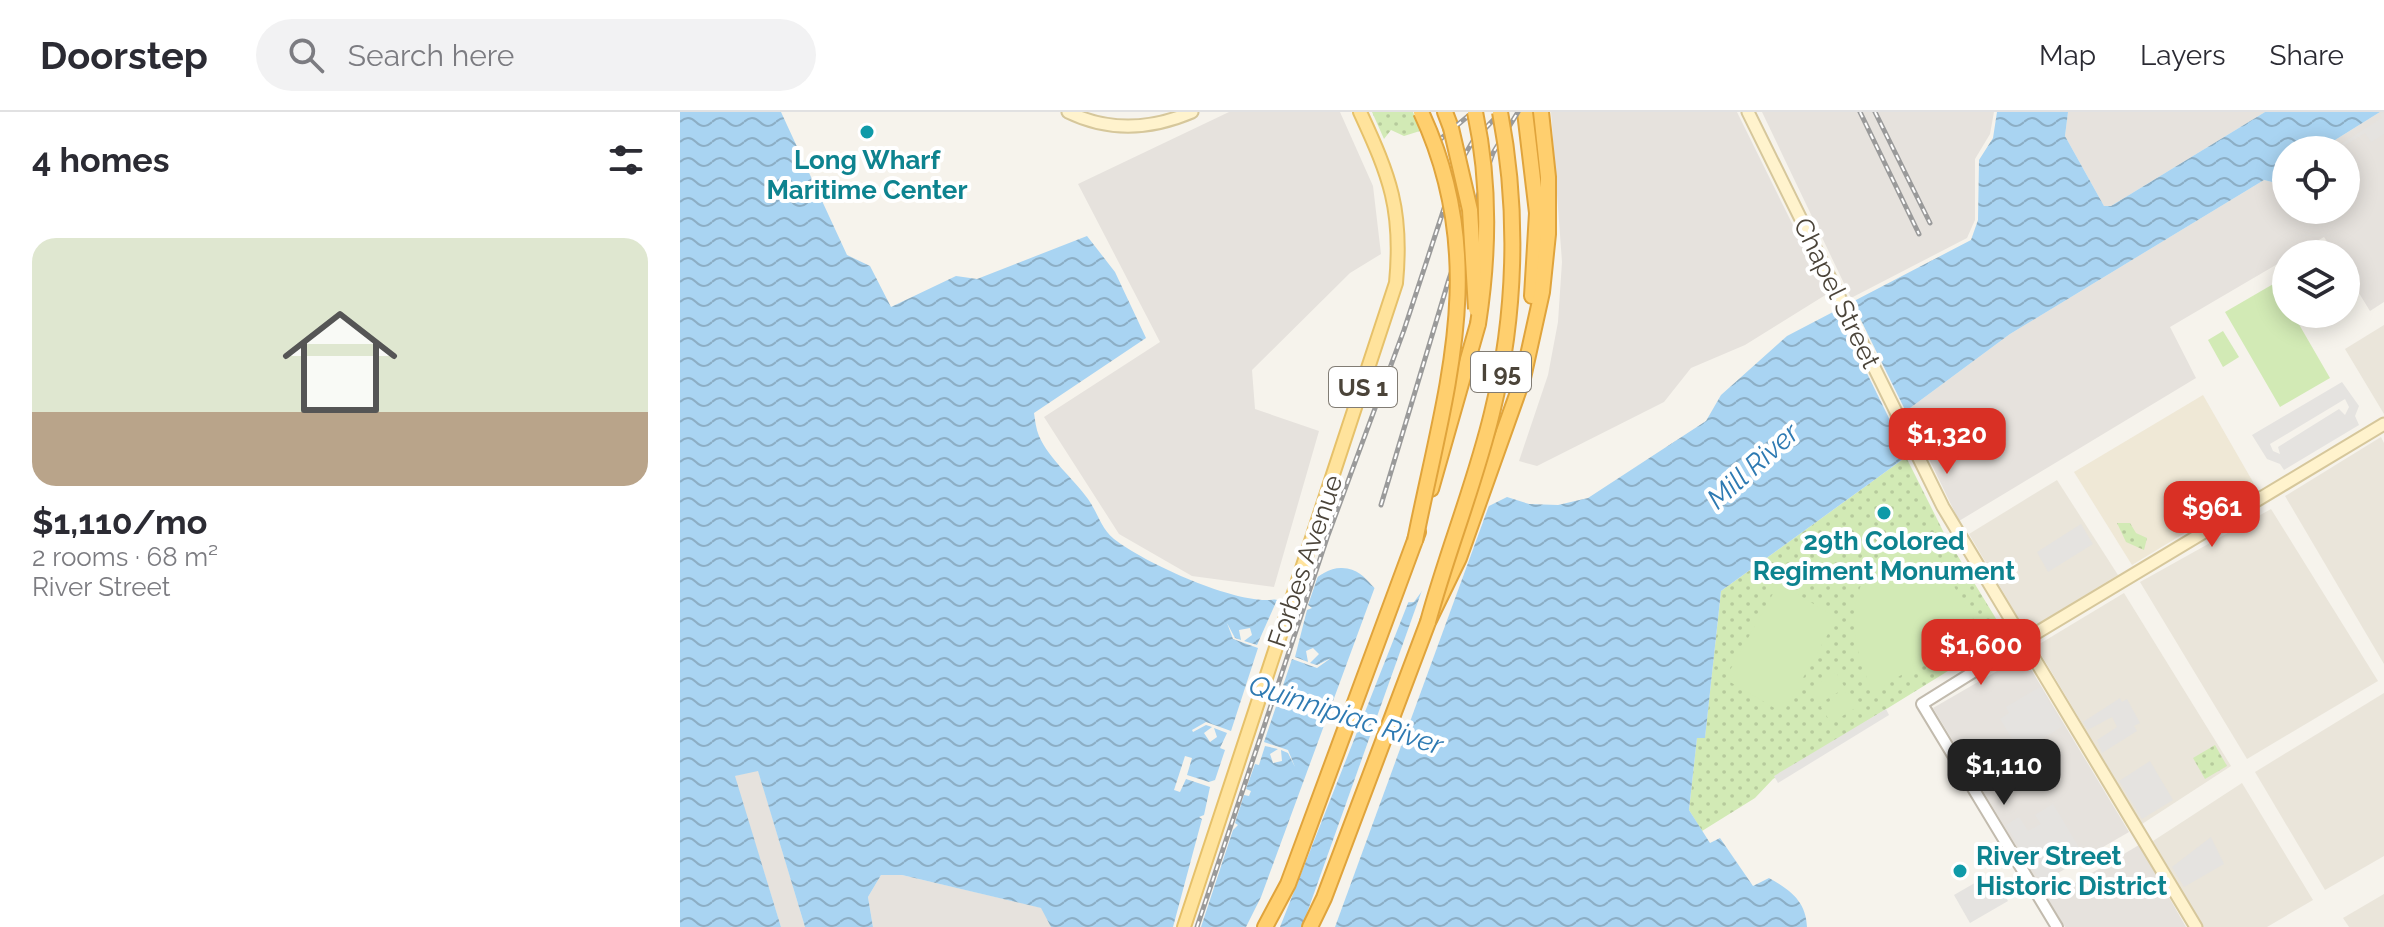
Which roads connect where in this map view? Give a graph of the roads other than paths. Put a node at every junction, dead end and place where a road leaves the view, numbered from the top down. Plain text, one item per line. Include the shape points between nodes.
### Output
1 (1068, 112) edge
2 (1192, 112) edge
3 (1360, 112) edge
4 (1421, 112) edge
5 (1445, 112) edge
6 (1475, 112) edge
7 (1500, 112) edge
8 (1525, 112) edge
9 (1541, 112) edge
10 (1748, 112) edge
11 (1478, 324) junction
12 (2384, 424) edge
13 (1492, 464) junction
14 (1415, 541) junction
15 (1428, 622) junction
16 (2023, 641) junction
17 (1184, 927) edge
18 (1265, 927) edge
19 (1310, 927) edge
20 (2057, 927) edge
21 (2196, 927) edge

1 - 2 main road via 1112,126 1159,124
3 - 17 main road, Forbes Avenue / US 1 via 1392,187 1399,238 1396,283
4 - 14 highway, bridge via 1449,196 1458,298 1451,378
5 - 11 highway, bridge via 1469,202
6 - 11 highway, I 95, bridge via 1486,208
7 - 15 highway, I 95, bridge via 1512,240 1504,356 1484,443
8 - 13 highway via 1537,213 1533,285
9 - 13 highway via 1549,205 1542,292 1523,378
10 - 16 main road, Chapel Street via 1943,507
11 - 14 highway, I 95, bridge
12 - 16 main road
13 - 15 highway, bridge via 1459,558
14 - 18 highway, I 95 via 1288,884
15 - 19 highway, I 95
16 - 20 street via 1922,704
16 - 21 main road, Chapel Street

